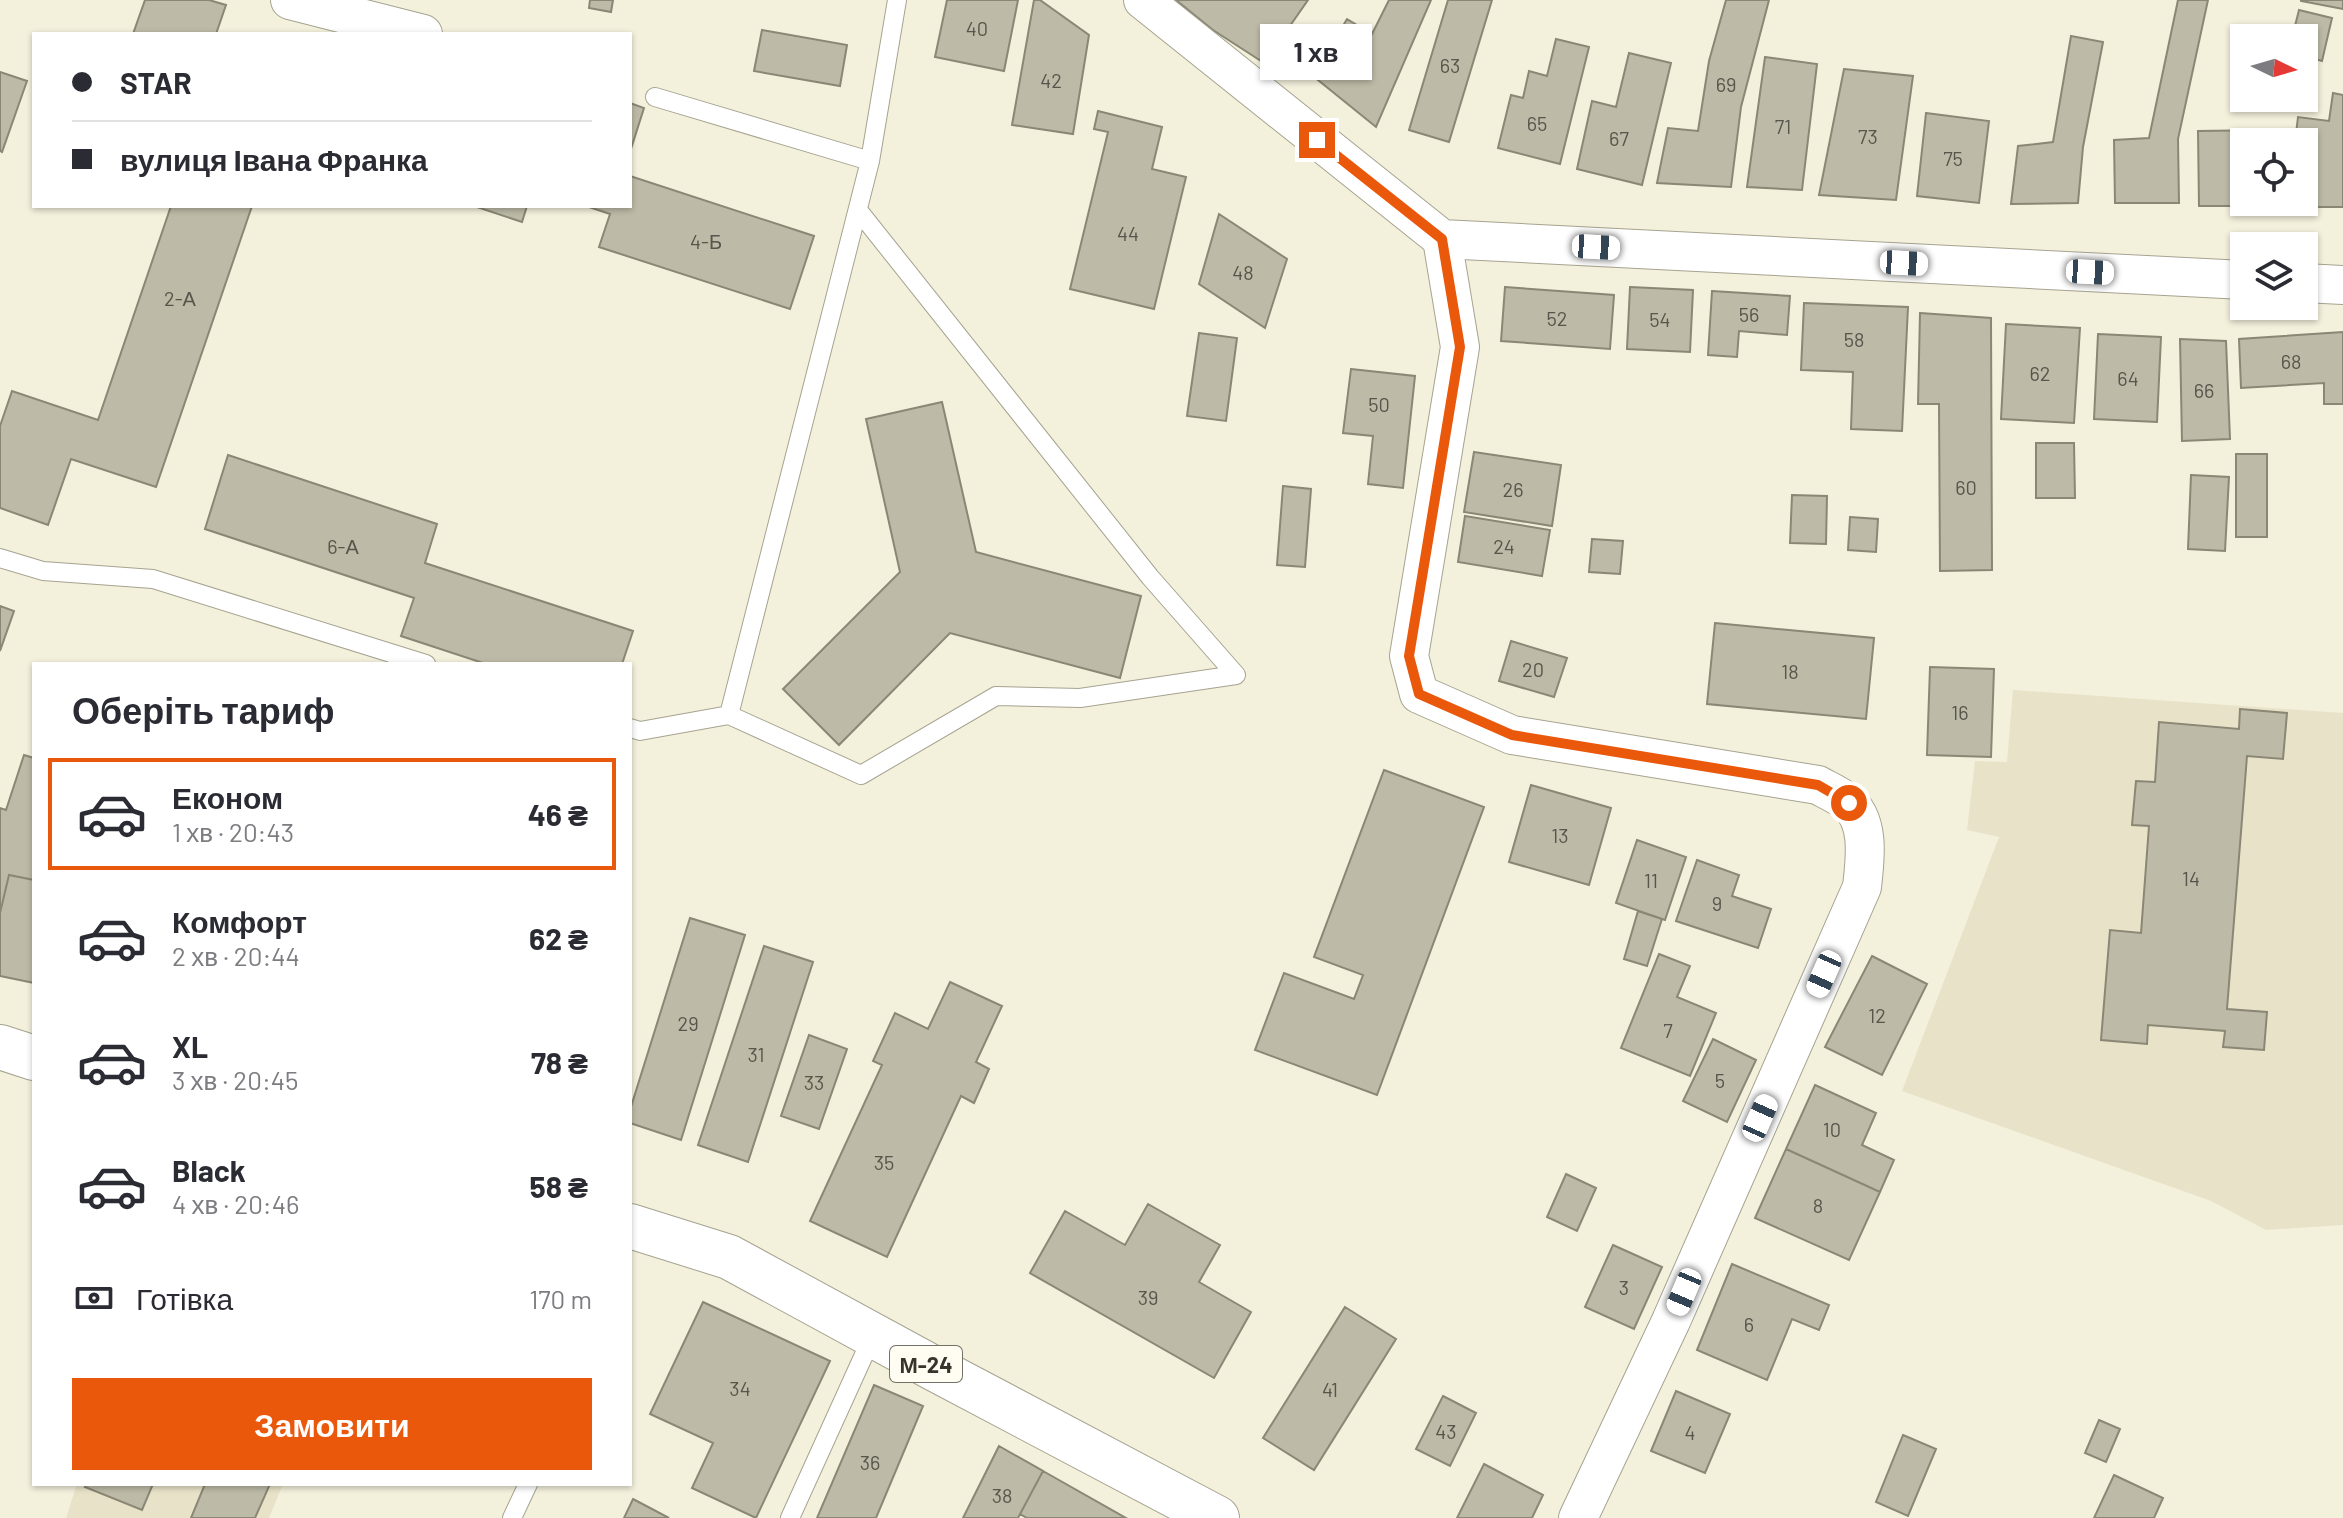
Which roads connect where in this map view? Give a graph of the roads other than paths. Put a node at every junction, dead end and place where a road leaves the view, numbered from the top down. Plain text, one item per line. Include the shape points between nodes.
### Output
1 (290, 0) edge
2 (897, 0) edge
3 (1143, 0) edge
4 (415, 32) edge
5 (655, 97) dead end
6 (870, 161) junction
7 (858, 210) junction
8 (1442, 239) junction
9 (2230, 279) edge
10 (2318, 284) edge
11 (2343, 285) edge
12 (0, 558) edge
13 (420, 662) edge
14 (729, 715) junction
15 (632, 729) edge
16 (0, 1047) edge
17 (32, 1057) edge
18 (632, 1227) edge
19 (873, 1335) junction
20 (527, 1486) edge
21 (512, 1518) edge
22 (790, 1518) edge
23 (1217, 1518) edge
24 (1578, 1518) edge

1 - 4 street
2 - 6 lane
3 - 8 street
5 - 6 lane
6 - 7 lane
7 - 14 lane
7 - 14 lane via 1150,577 1236,675 1080,698 996,696 861,775
8 - 9 street
8 - 24 street via 1460,347 1409,656 1419,694 1512,735 1818,785 1849,803 1866,850 1862,887
10 - 11 street
12 - 13 lane via 43,571 153,579
14 - 15 lane
16 - 17 highway
18 - 19 highway, М-24 via 729,1257
19 - 22 lane
19 - 23 highway, М-24
20 - 21 lane

